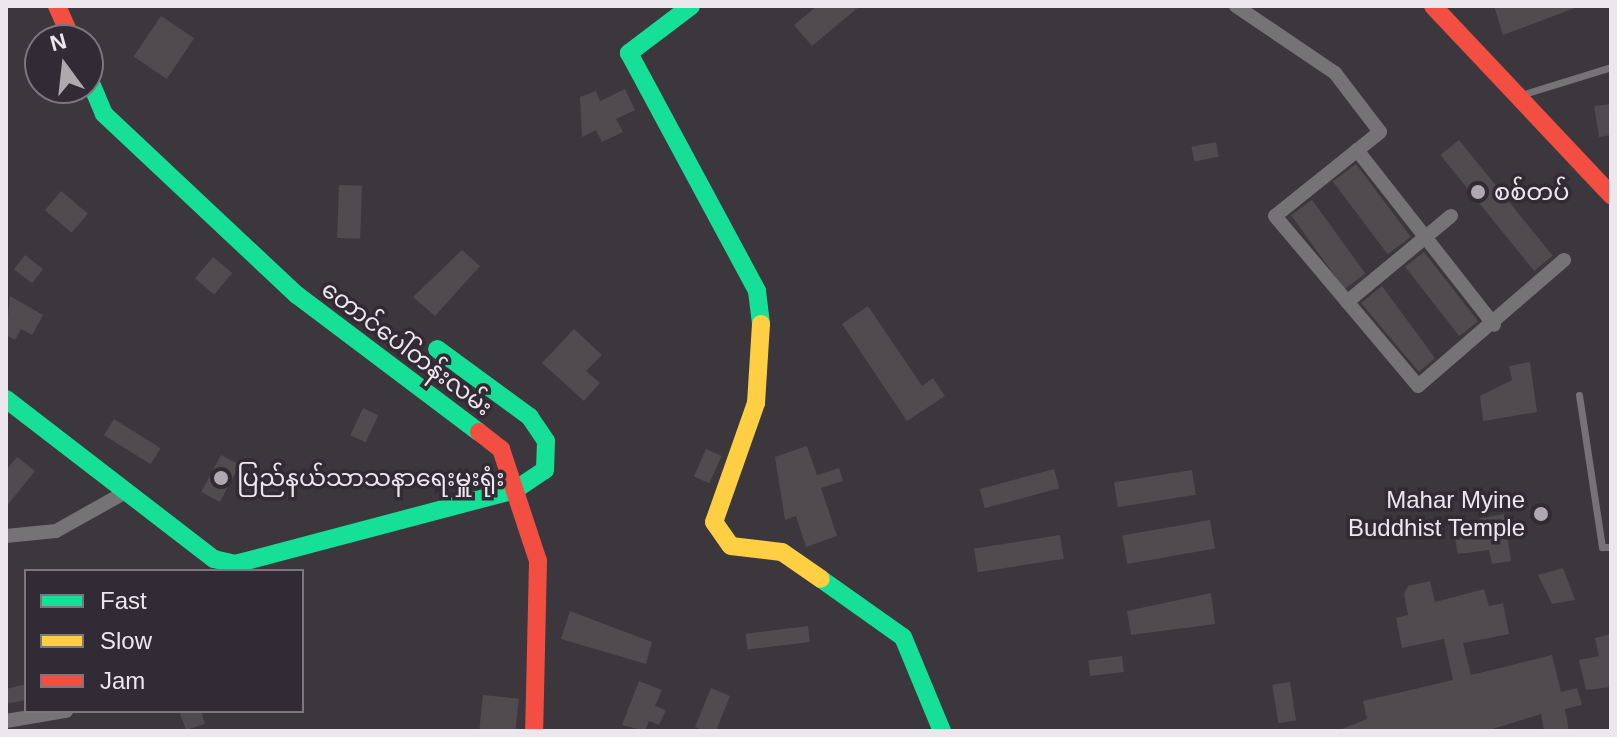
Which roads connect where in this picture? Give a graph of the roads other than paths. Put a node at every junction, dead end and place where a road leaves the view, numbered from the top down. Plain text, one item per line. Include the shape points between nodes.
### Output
1 (691, 6) edge
2 (1236, 6) edge
3 (1433, 6) edge
4 (1611, 67) edge
5 (1518, 96) junction
6 (100, 104) edge
7 (1357, 150) junction
8 (1611, 195) edge
9 (1451, 216) dead end
10 (1425, 237) junction
11 (1564, 260) dead end
12 (1347, 302) junction
13 (1494, 325) junction
14 (437, 349) dead end
15 (1579, 395) dead end
16 (6, 399) edge
17 (515, 490) junction
18 (124, 493) junction
19 (6, 536) edge
20 (1611, 547) edge
21 (54, 713) edge
22 (6, 721) edge
23 (534, 731) edge
24 (942, 731) edge

1 - 24 main road via 629,53 757,291 763,342 756,403 714,522 731,546 782,552 903,637
2 - 7 street via 1335,73 1380,132
3 - 5 main road
4 - 5 lane
5 - 8 main road
6 - 17 main road, တောင်ပေါ်တန်းလမ်း via 104,114 297,295 501,449
7 - 10 street
7 - 12 street via 1275,216
9 - 10 street
10 - 12 street
10 - 13 street
11 - 13 street
12 - 13 street via 1418,386
14 - 17 main road via 530,417 546,441 545,470
15 - 20 lane via 1602,547
16 - 18 main road
17 - 18 main road via 235,564 214,559
17 - 23 main road, တောင်ပေါ်တန်းလမ်း via 538,561
18 - 19 street via 56,531
21 - 22 street

